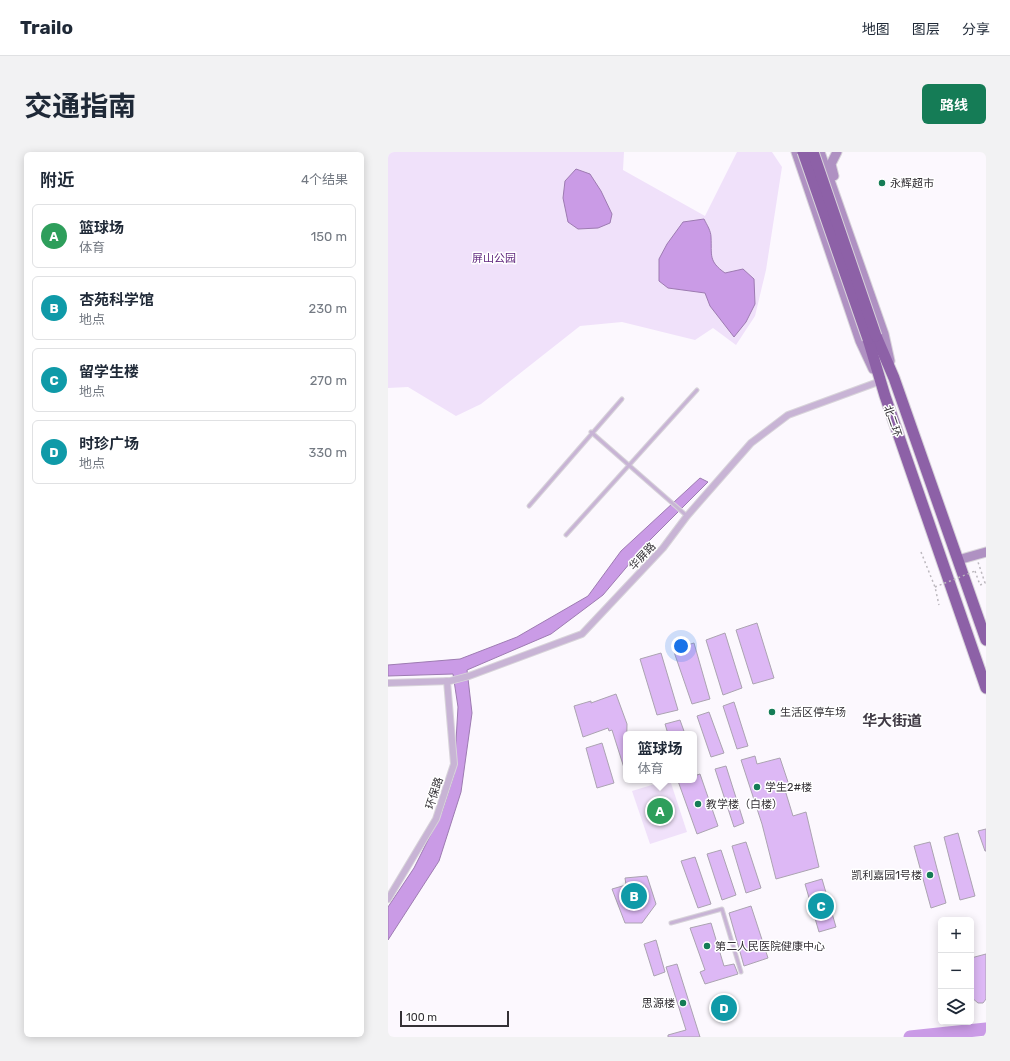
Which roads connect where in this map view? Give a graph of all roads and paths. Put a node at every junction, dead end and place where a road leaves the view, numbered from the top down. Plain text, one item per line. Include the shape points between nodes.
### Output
1 (790, 152) edge
2 (796, 152) edge
3 (813, 152) edge
4 (820, 152) edge
5 (837, 152) edge
6 (801, 157) edge
7 (834, 191) junction
8 (811, 199) junction
9 (847, 232) junction
10 (872, 338) junction
11 (894, 378) junction
12 (878, 382) junction
13 (697, 390) dead end
14 (885, 396) junction
15 (622, 399) dead end
16 (591, 432) junction
17 (629, 465) junction
18 (529, 506) dead end
19 (687, 516) junction
20 (566, 535) dead end
21 (921, 552) dead end
22 (986, 552) edge
23 (958, 560) junction
24 (978, 562) dead end
25 (935, 587) junction
26 (939, 605) dead end
27 (986, 640) edge
28 (449, 681) junction
29 (388, 683) edge
30 (986, 688) edge
31 (388, 899) edge
32 (671, 923) dead end
33 (741, 972) dead end

1 - 6 main road
2 - 6 main road
3 - 10 highway, 北二环, bridge
4 - 7 main road
5 - 9 main road via 831,164
6 - 8 main road
6 - 10 highway, 北二环, bridge
7 - 8 main road
7 - 9 main road
8 - 12 main road via 860,341
9 - 11 main road via 884,334
10 - 11 highway, 北二环
10 - 14 highway, 北二环
11 - 23 highway, 北二环
12 - 14 main road
12 - 19 street, 华屏路 via 788,415 751,443
13 - 17 lane
14 - 30 highway, 北二环
15 - 16 lane
16 - 17 lane
16 - 18 lane
17 - 19 lane
17 - 20 lane
19 - 28 street, 华屏路 via 663,548 582,634
21 - 25 path
22 - 23 main road
23 - 27 highway, 北二环
24 - 25 path, bridge via 985,583 980,585 975,571
25 - 26 path
28 - 29 street, 华屏路
28 - 31 street, 环保路 via 454,764 436,819
32 - 33 lane via 722,908

